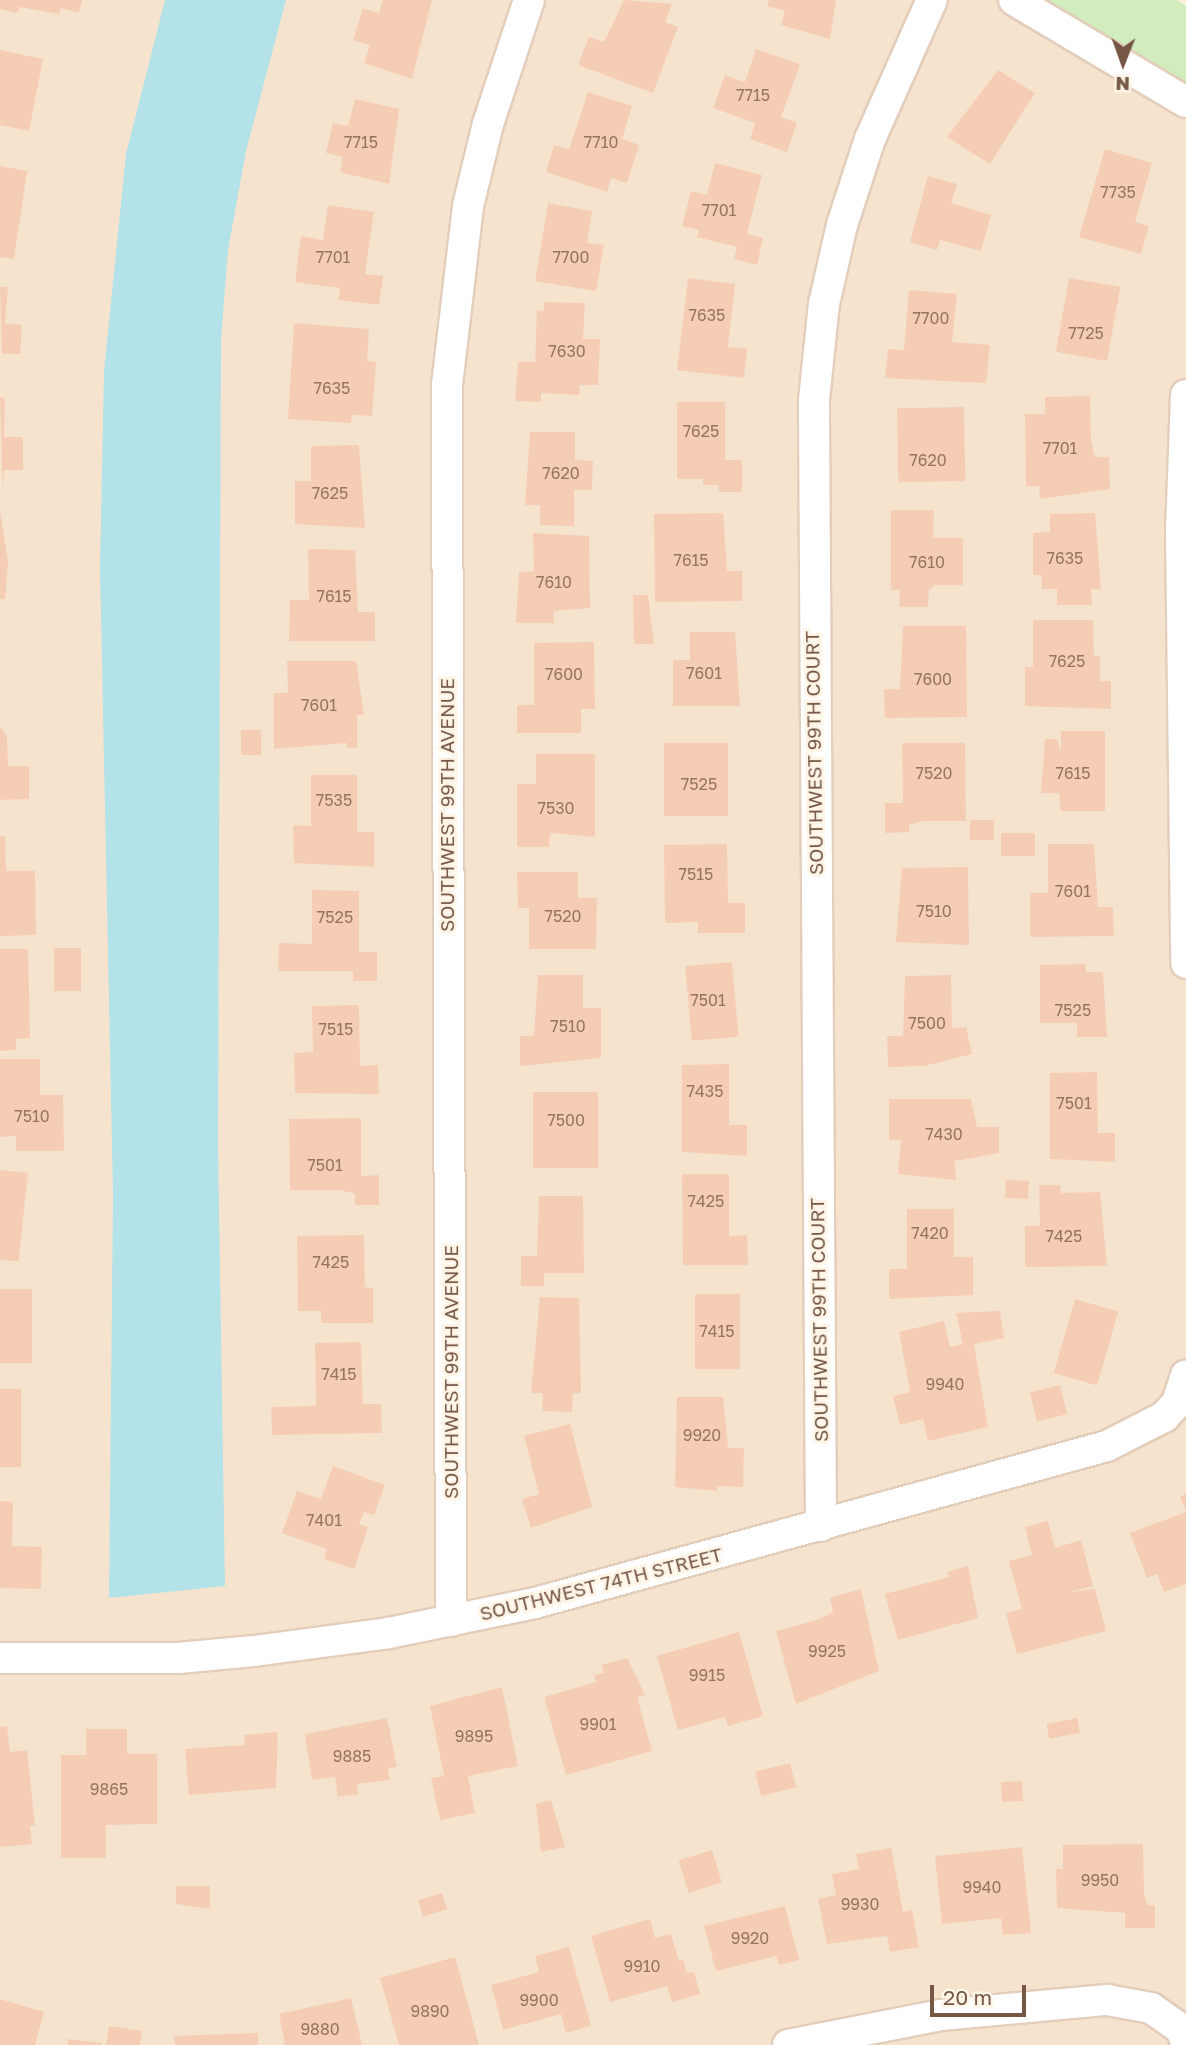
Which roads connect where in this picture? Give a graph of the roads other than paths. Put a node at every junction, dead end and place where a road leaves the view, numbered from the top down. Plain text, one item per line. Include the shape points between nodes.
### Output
1 (529, 0) edge
2 (932, 0) edge
3 (1014, 0) edge
4 (1186, 102) edge
5 (1186, 395) edge
6 (1186, 931) edge
7 (1186, 963) edge
8 (1186, 1374) edge
9 (821, 1526) junction
10 (451, 1621) junction
11 (3, 1656) edge
12 (1183, 2034) edge
13 (788, 2045) edge

1 - 10 street, SOUTHWEST 99TH AVENUE via 488,124 468,206 449,362
2 - 9 street, SOUTHWEST 99TH COURT via 870,139 842,225 824,304 814,400
3 - 4 street
5 - 6 street via 1181,469
6 - 7 street
8 - 9 street, SOUTHWEST 74TH STREET via 1171,1410 1144,1430 1107,1446
9 - 10 street, SOUTHWEST 74TH STREET
10 - 11 street, SOUTHWEST 74TH STREET via 332,1643 214,1655
12 - 13 street via 1133,2001 1093,2000 941,2015

